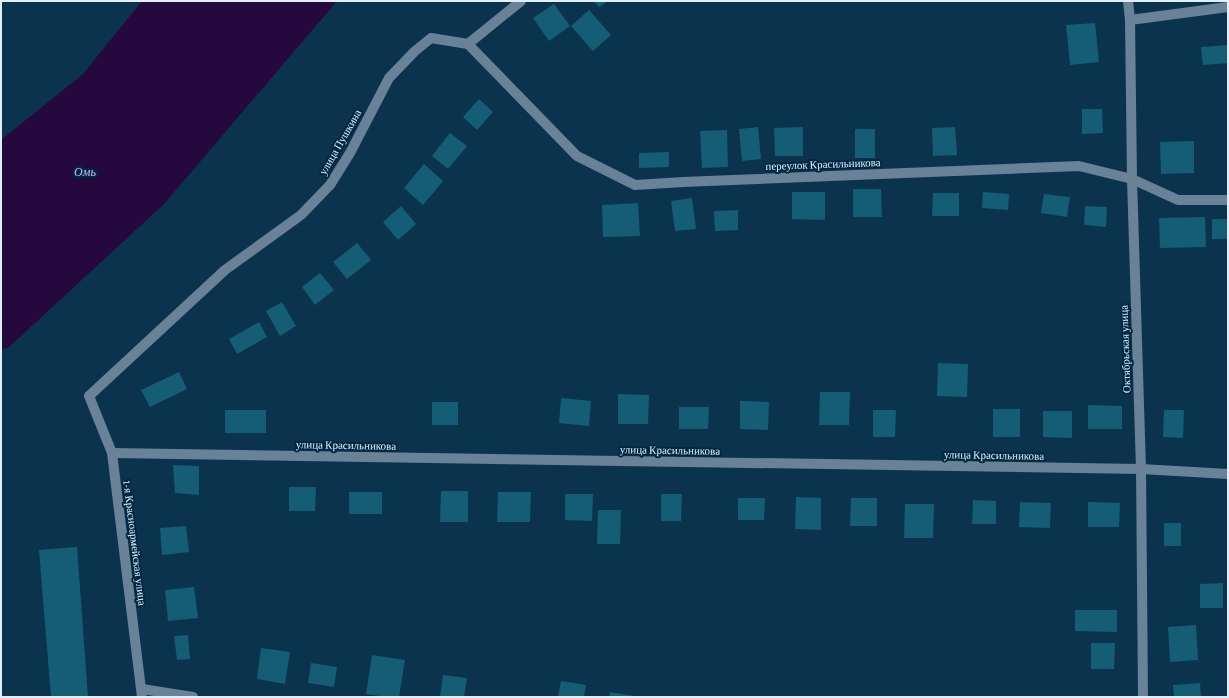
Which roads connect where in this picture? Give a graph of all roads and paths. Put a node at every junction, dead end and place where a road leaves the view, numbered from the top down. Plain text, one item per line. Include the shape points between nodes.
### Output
1 (521, 1) edge
2 (1128, 1) edge
3 (1228, 7) edge
4 (1130, 20) junction
5 (468, 44) junction
6 (1132, 179) junction
7 (1228, 200) edge
8 (89, 396) joint
9 (112, 453) junction
10 (1141, 469) junction
11 (1228, 474) edge
12 (142, 693) edge
13 (193, 697) edge
14 (1143, 697) edge

1 - 5 street
2 - 4 street, Октябрьская улица
3 - 4 street
4 - 6 street, Октябрьская улица
5 - 6 street, переулок Красильникова via 578,156 635,185 1080,166
5 - 8 street, улица Пушкина via 431,38 414,52 389,78 350,153 330,185 301,215 225,270
6 - 7 street, переулок Красильникова via 1178,200
6 - 10 street, Октябрьская улица
8 - 9 street, 1-я Красноармейская улица
9 - 10 street, улица Красильникова
9 - 12 street, 1-я Красноармейская улица
10 - 11 street, улица Красильникова
10 - 14 street, Октябрьская улица
12 - 13 street

